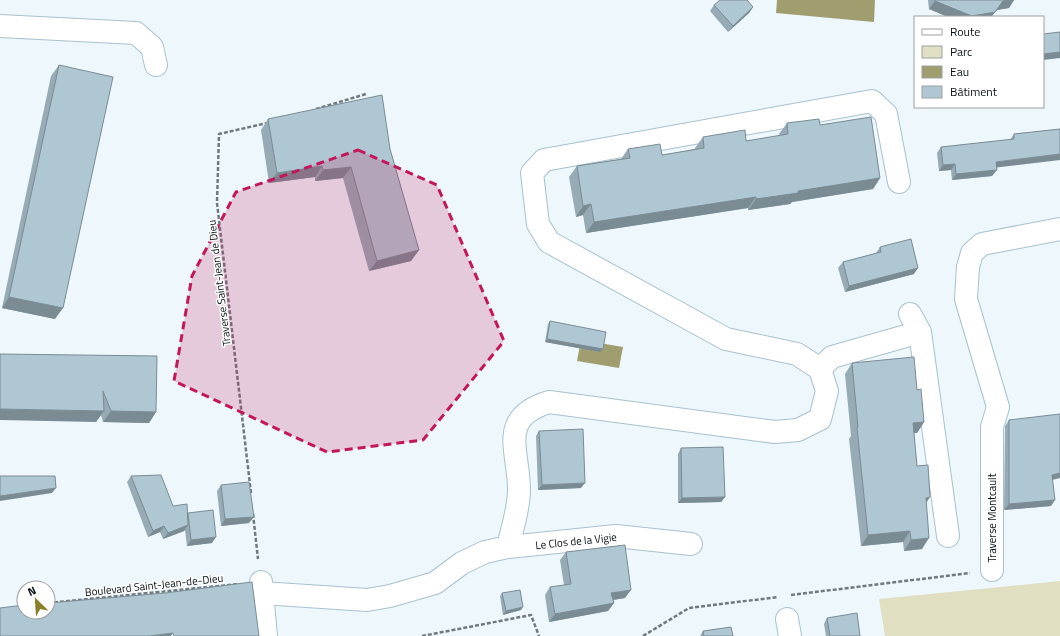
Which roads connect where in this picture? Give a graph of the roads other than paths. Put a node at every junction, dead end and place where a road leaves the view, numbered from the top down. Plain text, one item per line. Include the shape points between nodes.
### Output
1 (0, 26) edge
2 (156, 65) dead end
3 (899, 182) dead end
4 (1060, 229) edge
5 (820, 369) junction
6 (948, 536) dead end
7 (691, 544) dead end
8 (508, 547) junction
9 (992, 570) road end
10 (266, 636) edge

1 - 2 street via 136,33 152,47
3 - 5 street via 886,114 872,101 544,160 532,173 538,224 549,242 726,339 797,354
4 - 9 street, Traverse Montcault via 982,244 972,253 968,267 966,299 998,407 992,427
5 - 6 street via 832,357 915,323
5 - 8 street via 827,391 820,419 798,430 774,432 549,402 536,406 522,415 514,430 519,491
7 - 8 street, Le Clos de la Vigie via 616,536
8 - 10 street, Le Clos de la Vigie via 485,552 462,563 435,583 368,600 261,588

